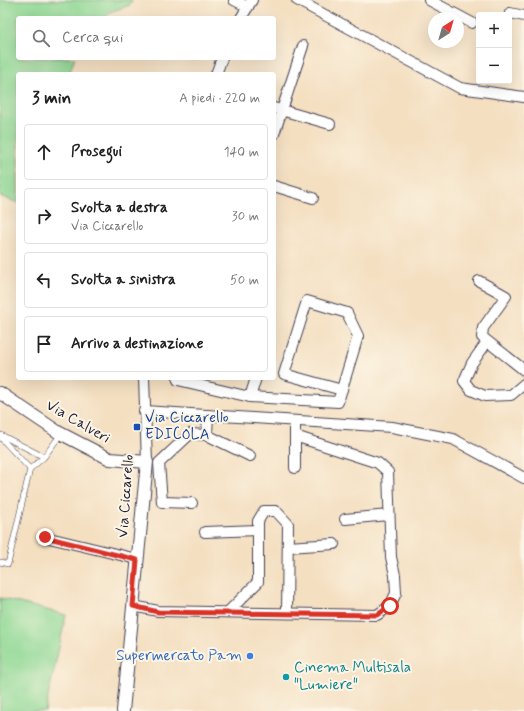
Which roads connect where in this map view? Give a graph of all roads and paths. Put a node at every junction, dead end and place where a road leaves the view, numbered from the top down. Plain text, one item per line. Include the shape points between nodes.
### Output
1 (234, 0) edge
2 (297, 0) edge
3 (429, 0) edge
4 (250, 4) edge
5 (512, 13) edge
6 (242, 16) edge
7 (524, 16) edge
8 (472, 23) dead end
9 (303, 46) dead end
10 (221, 60) edge
11 (217, 72) edge
12 (524, 97) edge
13 (278, 109) edge
14 (276, 122) edge
15 (330, 124) dead end
16 (276, 187) edge
17 (313, 198) dead end
18 (479, 281) dead end
19 (487, 342) junction
20 (524, 370) edge
21 (144, 380) edge
22 (178, 380) edge
23 (255, 380) edge
24 (524, 384) edge
25 (342, 390) junction
26 (0, 393) edge
27 (250, 397) junction
28 (144, 410) junction
29 (208, 415) junction
30 (295, 421) junction
31 (61, 434) junction
32 (206, 435) junction
33 (0, 436) edge
34 (295, 436) junction
35 (250, 456) dead end
36 (44, 457) junction
37 (147, 462) junction
38 (295, 468) dead end
39 (30, 469) junction
40 (524, 478) edge
41 (192, 503) dead end
42 (389, 515) junction
43 (345, 519) dead end
44 (258, 530) junction
45 (205, 532) dead end
46 (45, 537) dead end
47 (334, 544) dead end
48 (288, 547) junction
49 (137, 560) junction
50 (0, 562) edge
51 (133, 606) junction
52 (228, 612) junction
53 (287, 613) junction
54 (123, 711) edge

1 - 4 street
2 - 12 street via 460,88
3 - 8 street
4 - 6 street
5 - 7 street
9 - 13 street
10 - 11 street
13 - 14 street
13 - 15 street
16 - 17 street
18 - 19 street via 506,296 483,328 482,337
19 - 20 street
19 - 24 street via 472,363 464,381 471,390 485,396 511,395
21 - 28 street, Via Ciccarello
22 - 27 street
23 - 27 street
25 - 25 street via 358,336 347,313 307,301 284,374
25 - 27 street via 338,402
26 - 31 street, Via Calveri
28 - 29 street
28 - 37 street, Via Ciccarello
29 - 30 street
29 - 32 street
30 - 34 street
30 - 40 street via 392,427 453,439
31 - 36 lane
31 - 37 street, Via Calveri via 110,459
32 - 35 street
32 - 41 street via 190,434 159,463 162,502
33 - 36 lane
33 - 39 lane
34 - 38 street
34 - 42 street via 378,462 388,472
36 - 39 lane
37 - 49 street, Via Ciccarello
39 - 50 lane via 8,564
42 - 43 street
42 - 53 street via 396,593 390,606 377,615
44 - 45 street
44 - 48 street via 258,521 264,511 276,511 288,524
44 - 52 street via 258,582
46 - 49 street
47 - 48 street
48 - 53 street
49 - 51 street, Via Ciccarello
51 - 52 street via 158,612
51 - 54 street, Via Ciccarello
52 - 53 street

